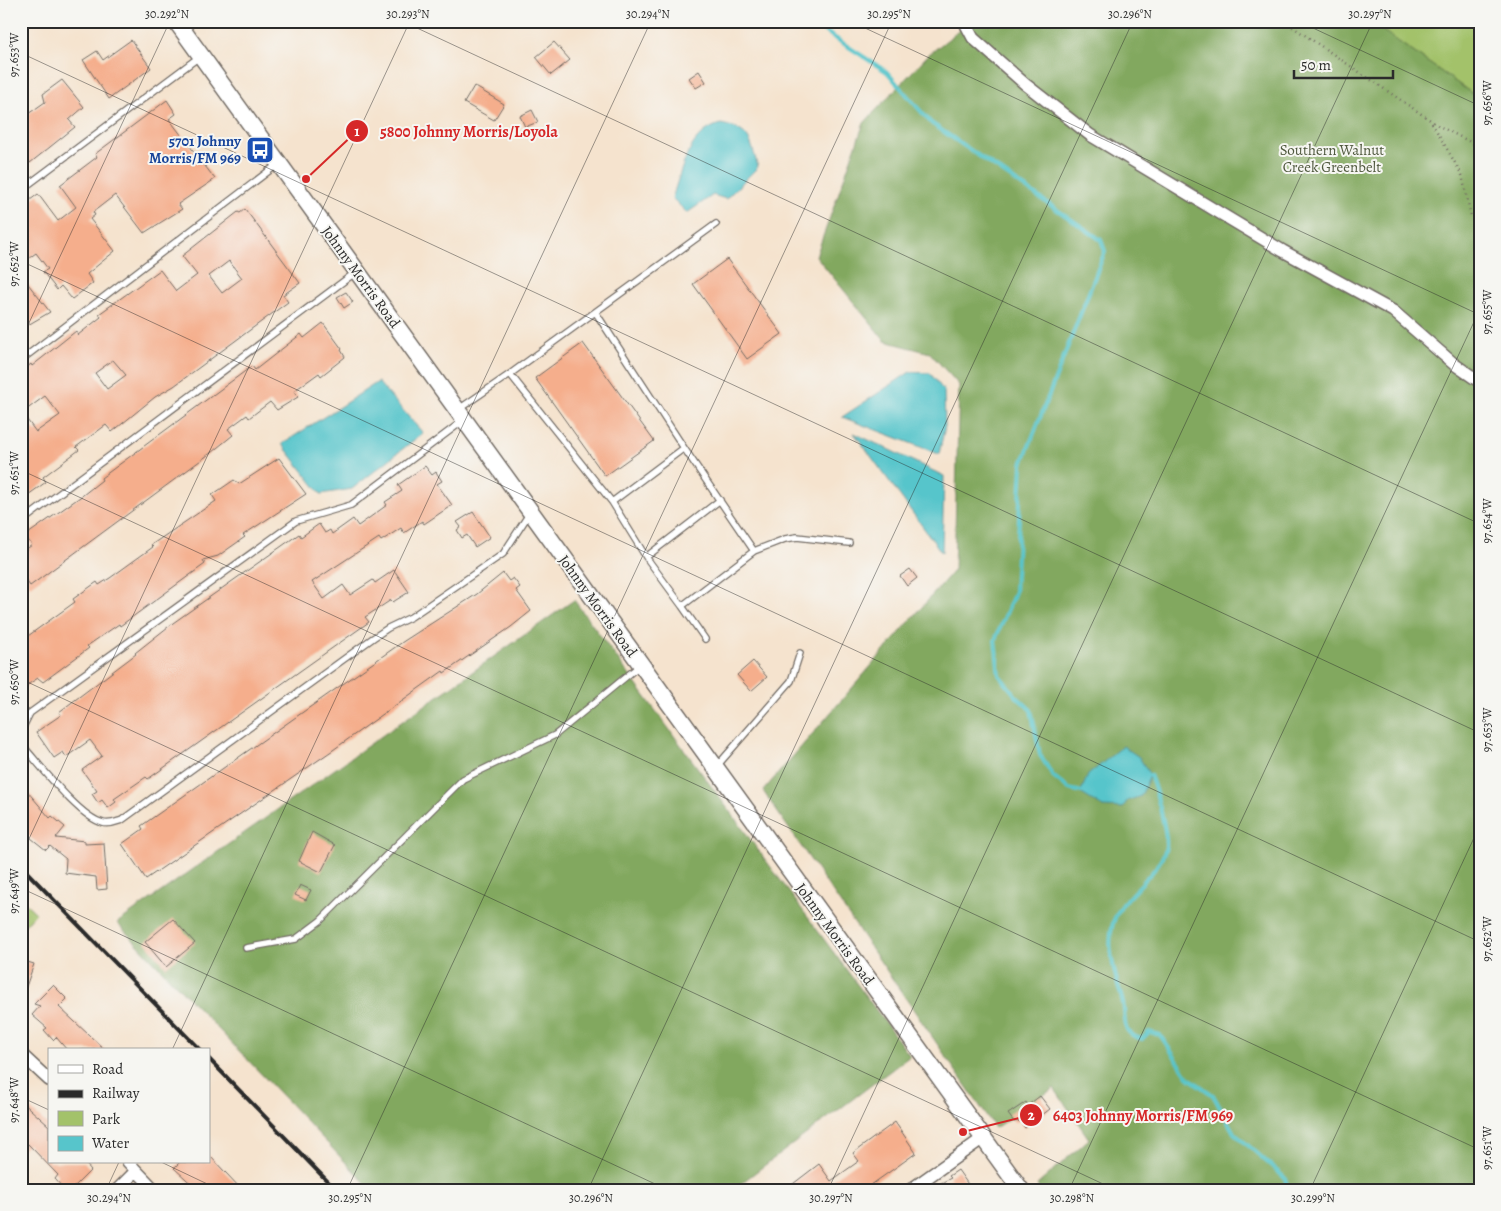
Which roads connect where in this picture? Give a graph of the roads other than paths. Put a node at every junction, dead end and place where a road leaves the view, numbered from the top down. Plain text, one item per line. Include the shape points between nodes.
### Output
1 (176, 21) edge
2 (964, 21) edge
3 (201, 56) junction
4 (279, 164) junction
5 (21, 190) edge
6 (716, 224) dead end
7 (356, 272) junction
8 (596, 313) junction
9 (21, 360) edge
10 (510, 374) junction
11 (1480, 382) edge
12 (460, 415) junction
13 (684, 448) junction
14 (720, 500) junction
15 (612, 502) junction
16 (530, 512) junction
17 (21, 522) edge
18 (849, 542) dead end
19 (754, 552) junction
20 (646, 557) junction
21 (682, 606) junction
22 (705, 639) dead end
23 (800, 653) dead end
24 (641, 665) junction
25 (21, 732) edge
26 (21, 737) edge
27 (716, 768) junction
28 (246, 948) dead end
29 (21, 1054) edge
30 (48, 1079) edge
31 (983, 1138) junction
32 (132, 1167) edge
33 (117, 1190) edge
34 (155, 1190) edge
35 (910, 1190) edge
36 (1021, 1190) edge

1 - 3 street, Johnny Morris Road
2 - 11 street via 974,38 1090,135 1283,251 1393,311
3 - 4 street, Johnny Morris Road
3 - 5 lane
4 - 7 street, Johnny Morris Road
4 - 9 lane
6 - 8 lane
7 - 12 street, Johnny Morris Road
7 - 17 lane
8 - 10 lane
8 - 13 lane
10 - 12 lane
10 - 15 lane
12 - 16 street, Johnny Morris Road
12 - 25 lane via 351,505 296,521 30,713
13 - 14 lane
13 - 15 lane
14 - 19 lane
14 - 20 lane
15 - 20 lane
16 - 24 street, Johnny Morris Road
16 - 26 lane via 503,554 412,617 380,633 122,820 103,823 85,815 23,746
18 - 19 lane via 797,537
19 - 21 lane
20 - 21 lane
21 - 22 lane
23 - 27 lane via 791,681
24 - 27 street, Johnny Morris Road
24 - 28 lane via 555,735 463,779 320,921 296,939
27 - 31 street, Johnny Morris Road
29 - 30 street
31 - 35 street
31 - 36 street, Johnny Morris Road
32 - 33 street
32 - 34 street

